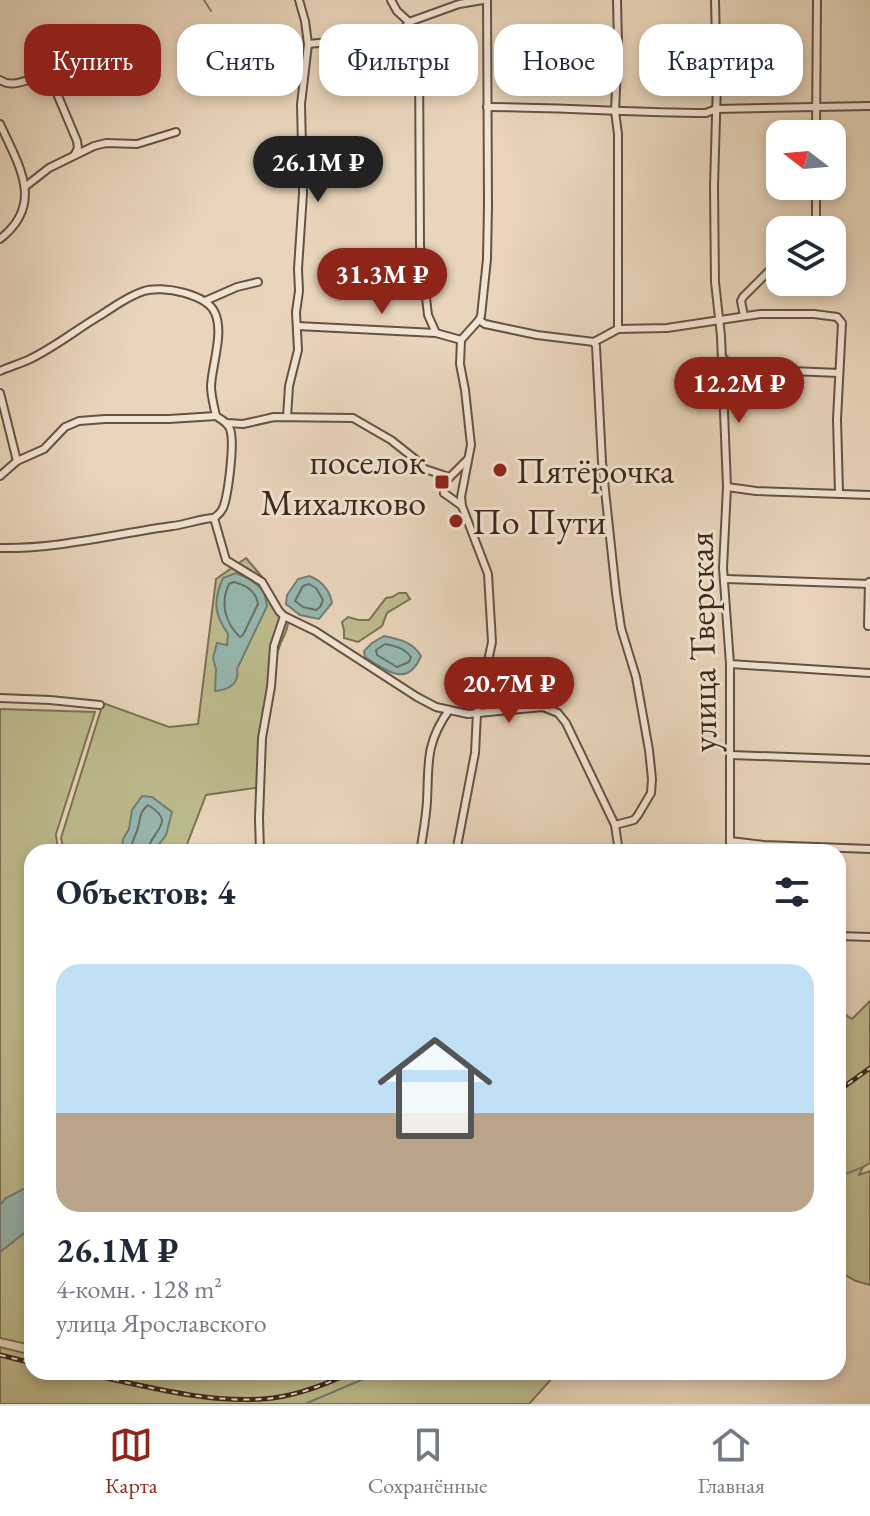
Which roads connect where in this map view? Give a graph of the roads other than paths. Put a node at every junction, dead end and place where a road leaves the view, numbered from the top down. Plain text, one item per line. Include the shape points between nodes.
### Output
1 (299, 0) edge
2 (391, 0) edge
3 (485, 0) edge
4 (617, 0) edge
5 (715, 0) edge
6 (817, 0) edge
7 (409, 22) junction
8 (308, 44) junction
9 (0, 80) edge
10 (870, 106) edge
11 (487, 107) junction
12 (815, 107) junction
13 (716, 109) junction
14 (615, 111) junction
15 (815, 120) edge
16 (0, 124) edge
17 (176, 132) dead end
18 (75, 154) junction
19 (26, 186) junction
20 (0, 239) edge
21 (766, 274) edge
22 (258, 282) dead end
23 (205, 301) junction
24 (744, 316) junction
25 (479, 320) junction
26 (720, 321) junction
27 (297, 326) junction
28 (618, 329) junction
29 (436, 333) junction
30 (461, 340) junction
31 (594, 342) junction
32 (723, 358) junction
33 (0, 371) edge
34 (839, 373) junction
35 (0, 393) edge
36 (216, 416) junction
37 (287, 417) junction
38 (227, 423) junction
39 (469, 457) junction
40 (17, 461) junction
41 (0, 476) edge
42 (447, 476) junction
43 (727, 487) junction
44 (839, 493) junction
45 (870, 495) edge
46 (462, 506) junction
47 (214, 518) junction
48 (0, 548) edge
49 (725, 579) junction
50 (870, 583) edge
51 (284, 616) junction
52 (868, 626) dead end
53 (730, 664) junction
54 (870, 673) edge
55 (0, 698) edge
56 (100, 705) dead end
57 (449, 710) junction
58 (477, 713) junction
59 (731, 755) junction
60 (870, 760) edge
61 (615, 825) junction
62 (730, 841) joint
63 (260, 844) edge
64 (421, 844) edge
65 (458, 844) edge
66 (618, 844) edge
67 (756, 844) edge
68 (846, 848) edge
69 (870, 849) edge
70 (846, 936) edge
71 (870, 937) edge

1 - 8 street
2 - 7 street
3 - 7 street
3 - 11 street
4 - 14 street
5 - 13 street, улица Тверская
6 - 12 street
7 - 8 street via 392,36
7 - 29 street via 419,53 422,265 428,315
8 - 27 street via 301,104
9 - 18 street via 12,85 50,77 77,141
10 - 12 street
11 - 14 street
11 - 25 street via 487,259
12 - 13 street
12 - 15 street
13 - 14 street
13 - 26 street, улица Тверская via 715,282
14 - 28 street
16 - 19 street
17 - 18 street via 137,144 100,144
18 - 19 street
19 - 20 street via 21,213
21 - 24 street via 743,297
22 - 23 street
23 - 33 street via 156,289 142,292 30,359
23 - 36 street via 217,320 211,383
24 - 26 street
24 - 34 street via 814,314 839,319
25 - 30 street
25 - 31 street
26 - 28 street
26 - 32 street, улица Тверская
27 - 29 street
27 - 37 street
28 - 31 street
29 - 30 street
30 - 39 street
31 - 61 street via 616,593 652,779 651,793 634,820
32 - 34 street via 742,369
32 - 43 street, улица Тверская
34 - 44 street
35 - 40 street
36 - 38 street
36 - 40 street via 79,421 65,427 44,449
37 - 38 street
37 - 42 street via 355,419 425,469
38 - 47 street via 228,482 223,508
39 - 42 street
39 - 46 street
40 - 41 street
42 - 46 street via 442,494
43 - 44 street
43 - 49 street, улица Тверская
44 - 45 street
46 - 58 street via 488,574 492,642
47 - 48 street via 84,541
47 - 51 street via 226,560 259,579
49 - 50 street
49 - 53 street, улица Тверская
50 - 52 street
51 - 57 street via 417,697
51 - 63 street via 274,646 262,738
53 - 54 street
53 - 59 street, улица Тверская
55 - 56 street
57 - 58 street
57 - 64 street via 430,747
58 - 61 street via 536,707 564,719
58 - 65 street
59 - 60 street
59 - 62 street, улица Тверская
61 - 66 street
62 - 67 street
68 - 69 street
70 - 71 street

